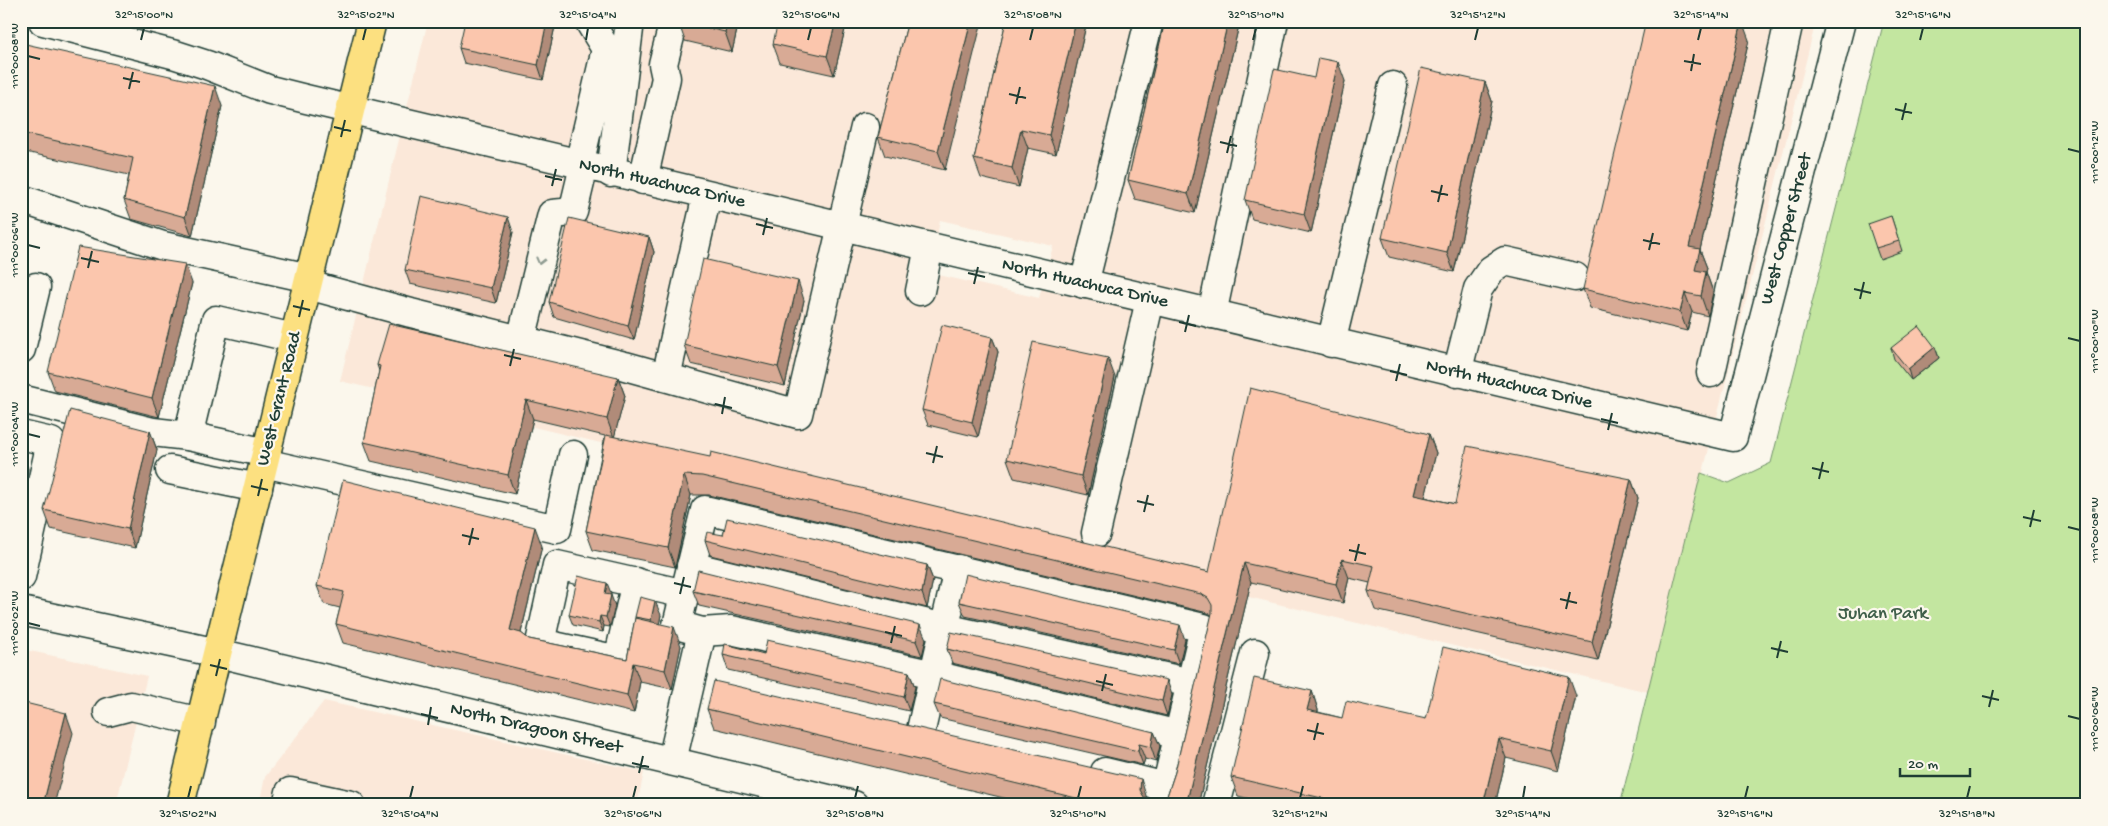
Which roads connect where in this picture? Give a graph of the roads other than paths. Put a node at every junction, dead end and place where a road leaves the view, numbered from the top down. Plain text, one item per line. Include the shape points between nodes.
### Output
1 (42, 21) edge
2 (372, 21) edge
3 (589, 21) edge
4 (630, 21) edge
5 (674, 21) edge
6 (1149, 21) edge
7 (1274, 21) edge
8 (1789, 21) edge
9 (1841, 21) edge
10 (1393, 86) dead end
11 (350, 109) junction
12 (865, 128) dead end
13 (582, 165) junction
14 (611, 173) junction
15 (643, 180) junction
16 (707, 195) junction
17 (21, 199) edge
18 (841, 227) junction
19 (929, 247) junction
20 (1575, 277) dead end
21 (308, 281) junction
22 (1084, 284) junction
23 (36, 287) dead end
24 (920, 291) dead end
25 (1150, 300) junction
26 (1212, 314) junction
27 (294, 338) junction
28 (521, 340) junction
29 (1331, 343) junction
30 (21, 349) edge
31 (1457, 373) junction
32 (1711, 373) dead end
33 (666, 377) junction
34 (21, 399) edge
35 (21, 435) edge
36 (188, 436) junction
37 (1733, 437) joint
38 (572, 455) dead end
39 (263, 468) junction
40 (170, 470) dead end
41 (1096, 533) dead end
42 (692, 566) junction
43 (958, 570) junction
44 (21, 577) edge
45 (636, 582) dead end
46 (685, 594) junction
47 (21, 611) edge
48 (944, 628) junction
49 (702, 632) junction
50 (218, 653) junction
51 (1255, 653) dead end
52 (934, 674) junction
53 (691, 677) junction
54 (1191, 683) junction
55 (720, 684) edge
56 (108, 712) dead end
57 (201, 722) junction
58 (893, 724) edge
59 (922, 730) junction
60 (1179, 735) junction
61 (950, 737) edge
62 (672, 761) junction
63 (1082, 767) edge
64 (1164, 796) edge
65 (180, 805) edge
66 (287, 805) edge
67 (350, 805) edge
68 (854, 805) edge
69 (1216, 805) edge

1 - 11 street, North Huachuca Drive via 176,55 270,90
2 - 11 main road, West Grant Road
3 - 13 street via 606,49
4 - 14 street
5 - 15 street via 663,64 666,78
6 - 22 street
7 - 26 street
8 - 32 street
9 - 37 street, West Copper Street
10 - 29 street
11 - 13 street, North Huachuca Drive
11 - 21 main road, West Grant Road
12 - 18 street
13 - 14 street, North Huachuca Drive
13 -> 28 street via 573,212 552,214
14 - 15 street, North Huachuca Drive
15 - 16 street, North Huachuca Drive
16 - 18 street, North Huachuca Drive
16 - 33 street
17 - 21 street via 163,246
18 - 19 street, North Huachuca Drive
18 - 33 street via 798,414
19 - 22 street, North Huachuca Drive
19 - 24 street
20 - 31 street via 1505,261 1491,270 1478,290
21 - 27 main road, West Grant Road
21 - 28 street via 411,313
22 - 25 street, North Huachuca Drive
23 - 30 street
25 - 26 street, North Huachuca Drive
25 - 41 street
26 - 29 street, North Huachuca Drive
27 - 36 street via 216,320
27 - 39 main road, West Grant Road
28 - 33 street
29 - 31 street, North Huachuca Drive
31 - 37 street, North Huachuca Drive
34 - 36 street via 153,432
35 - 44 street via 51,442
36 - 39 street
38 - 39 street via 557,529
39 - 40 street
39 - 50 main road, West Grant Road
42 - 43 street via 705,510
42 - 46 street
42 - 48 street
43 - 48 street
43 - 54 street via 1204,628
45 - 46 street
46 - 49 street via 677,625
47 - 50 street, North Dragoon Street
48 - 52 street
48 - 54 street
49 - 52 street via 731,630
49 - 53 street
50 - 57 main road, West Grant Road
50 - 62 street, North Dragoon Street
51 - 69 street
52 - 59 street
52 - 60 street
53 - 55 street
53 - 62 street
54 - 60 street
56 - 57 street via 132,706
57 - 65 main road, West Grant Road
58 - 59 street
59 - 61 street
60 - 64 street
62 - 68 street, North Dragoon Street
63 - 64 street
66 - 67 street via 290,792

